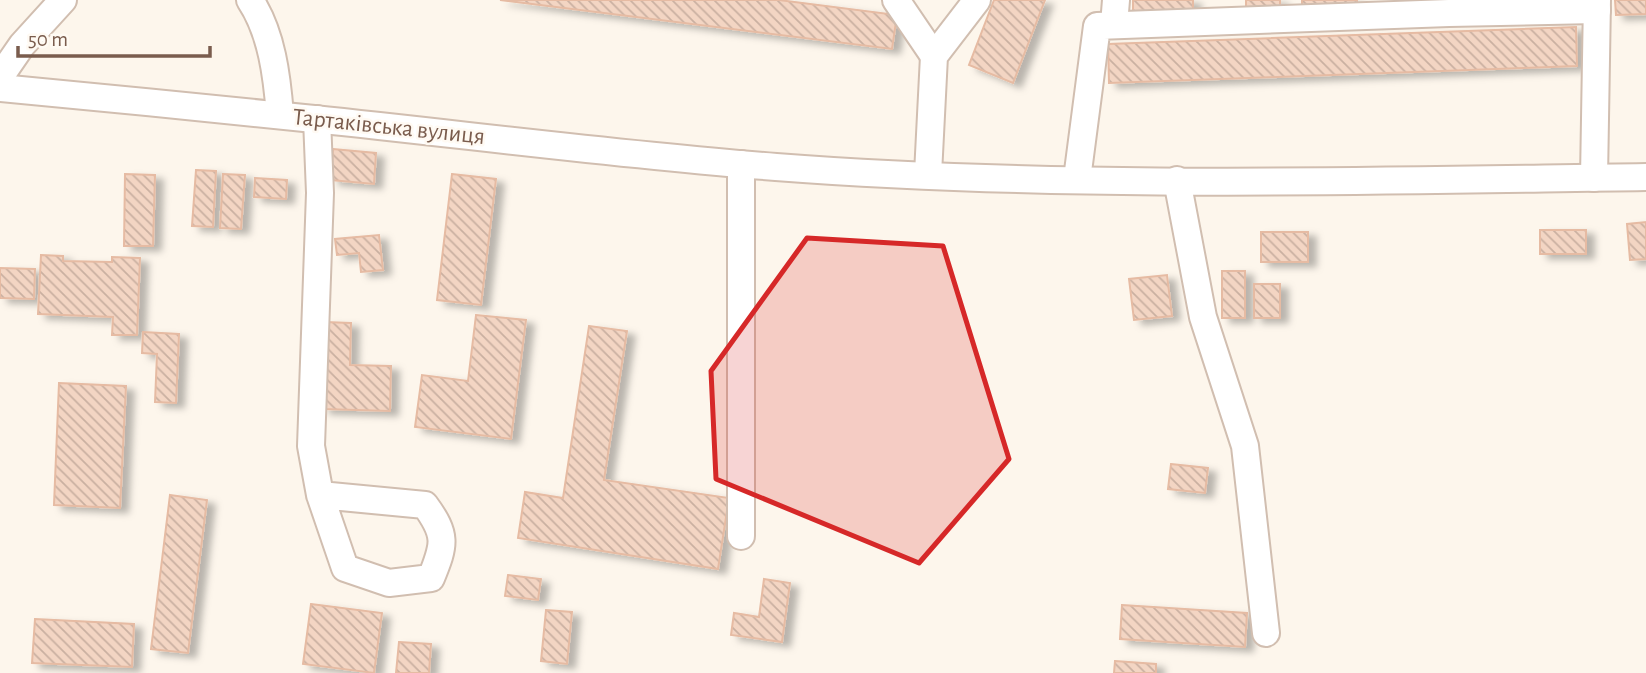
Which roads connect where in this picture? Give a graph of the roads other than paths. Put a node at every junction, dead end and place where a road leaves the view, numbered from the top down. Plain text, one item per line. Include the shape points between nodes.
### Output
1 (63, 0) edge
2 (250, 0) edge
3 (896, 0) edge
4 (977, 0) edge
5 (1522, 5) edge
6 (1597, 5) edge
7 (1449, 6) edge
8 (1366, 9) edge
9 (1290, 10) edge
10 (1210, 11) edge
11 (1115, 13) edge
12 (934, 56) junction
13 (0, 77) edge
14 (0, 89) edge
15 (280, 115) junction
16 (317, 119) junction
17 (741, 163) junction
18 (928, 174) junction
19 (1646, 177) edge
20 (1594, 178) junction
21 (1077, 179) junction
22 (1177, 180) junction
23 (320, 495) junction
24 (741, 536) dead end
25 (1266, 633) dead end

1 - 13 street
2 - 15 street via 260,14 270,50
3 - 12 street
4 - 12 street
5 - 6 street
5 - 7 street
6 - 20 street
7 - 8 street
8 - 9 street
9 - 10 street
10 - 11 street
11 - 21 street via 1097,26
12 - 18 street
14 - 15 street, Тартаківська вулиця
15 - 16 street, Тартаківська вулиця
16 - 17 street, Тартаківська вулиця
16 - 23 street via 320,193 311,446
17 - 18 street, Тартаківська вулиця
17 - 24 street
18 - 21 street, Тартаківська вулиця
19 - 20 street, Тартаківська вулиця
20 - 22 street, Тартаківська вулиця
21 - 22 street, Тартаківська вулиця
22 - 25 street via 1203,317 1245,446
23 - 23 street via 345,568 389,583 431,578 441,554 441,526 425,505

